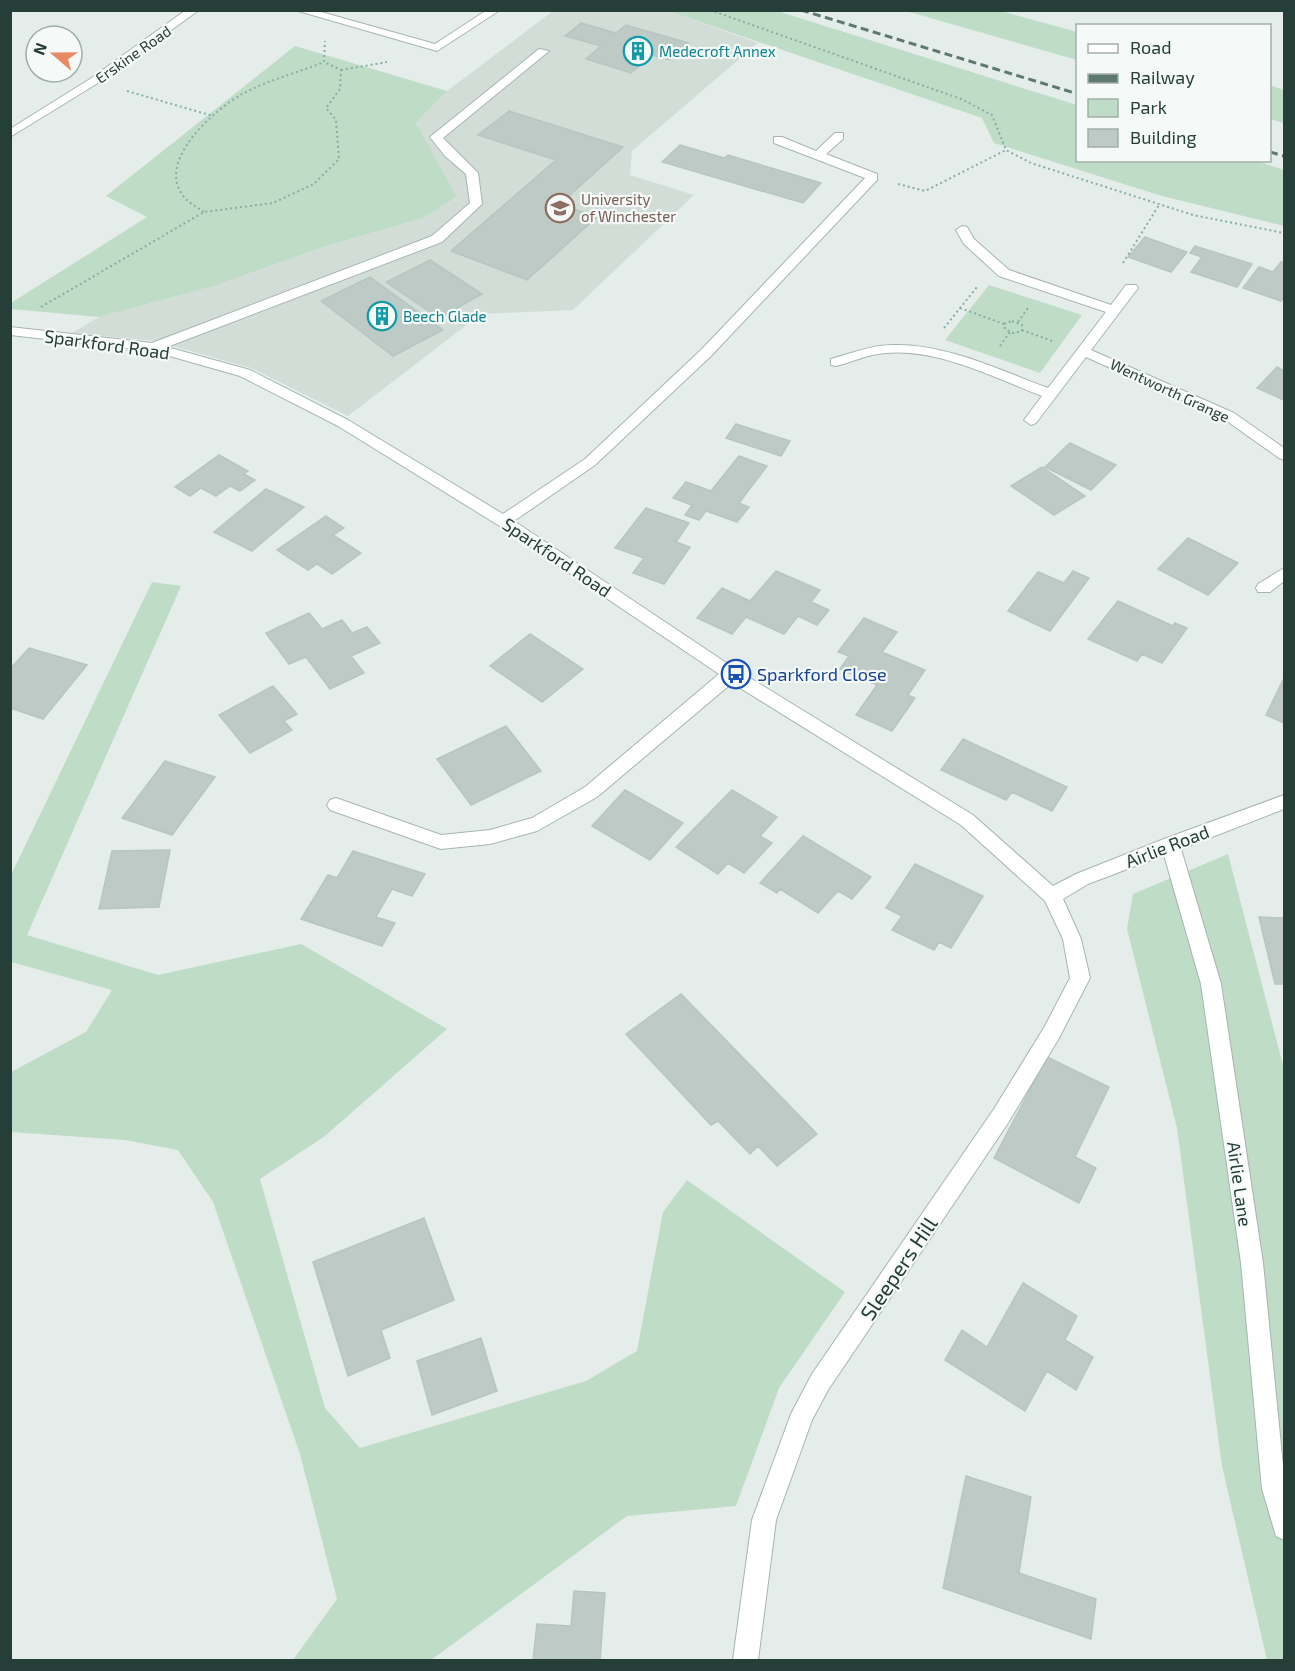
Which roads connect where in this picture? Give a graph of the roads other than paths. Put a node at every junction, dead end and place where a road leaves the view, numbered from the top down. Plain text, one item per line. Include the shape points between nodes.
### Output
1 (194, 10) edge
2 (300, 10) edge
3 (495, 10) edge
4 (543, 51) dead end
5 (10, 134) edge
6 (839, 136) dead end
7 (778, 140) dead end
8 (818, 155) junction
9 (962, 230) dead end
10 (1131, 288) road end
11 (1113, 310) junction
12 (10, 331) edge
13 (153, 346) junction
14 (1083, 351) junction
15 (836, 362) dead end
16 (1050, 394) junction
17 (1031, 420) dead end
18 (1284, 455) edge
19 (503, 520) junction
20 (1284, 573) edge
21 (1264, 588) dead end
22 (731, 674) junction
23 (1284, 802) edge
24 (336, 805) dead end
25 (1170, 844) junction
26 (1052, 896) junction
27 (1284, 1528) edge
28 (745, 1660) edge

1 - 5 street, Erskine Road
2 - 3 street via 437,48
4 - 13 street via 436,136 472,173 476,204 437,239
6 - 8 street
7 - 8 street
8 - 19 street via 873,177 706,353 590,462
9 - 11 street via 1000,270
10 - 11 street
11 - 14 street
12 - 13 street, Sparkford Road
13 - 19 street, Sparkford Road via 245,374 343,423
14 - 16 street
14 - 18 street, Wentworth Grange via 1229,416
15 - 16 street via 873,351 931,353
16 - 17 street
19 - 22 street, Sparkford Road
20 - 21 street
22 - 24 street via 591,792 537,824 490,837 441,842
22 - 26 street, Sparkford Road via 967,820
23 - 25 street, Airlie Road
25 - 26 street, Airlie Road via 1082,879
25 - 27 street, Airlie Lane via 1211,984 1252,1263 1274,1489
26 - 28 street, Sleepers Hill via 1072,939 1080,978 1001,1116 802,1414 764,1520

